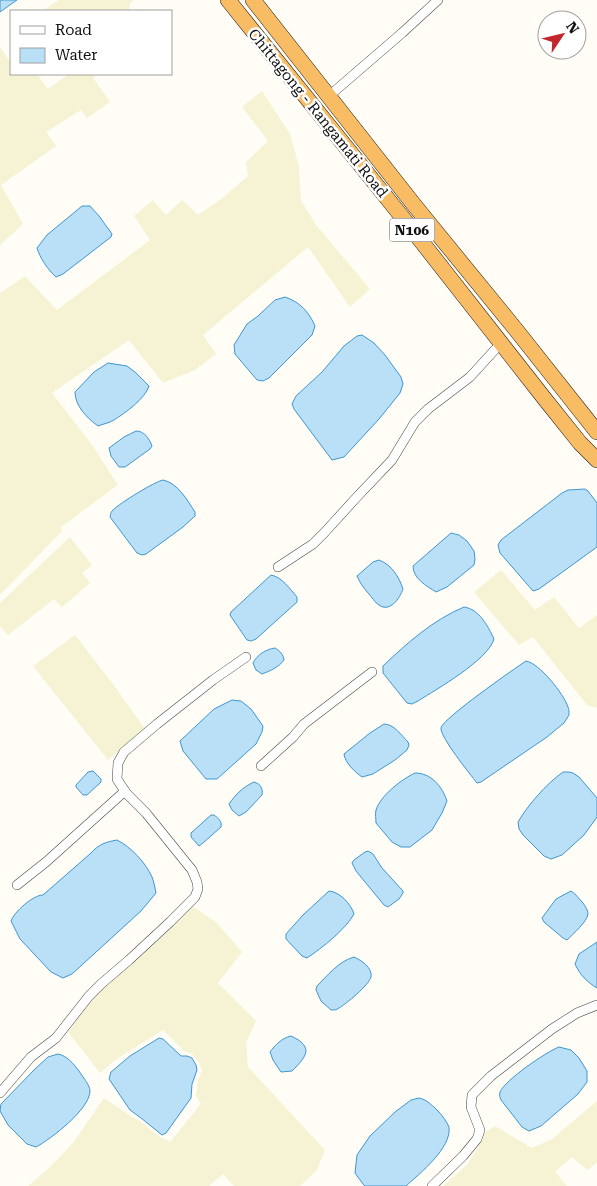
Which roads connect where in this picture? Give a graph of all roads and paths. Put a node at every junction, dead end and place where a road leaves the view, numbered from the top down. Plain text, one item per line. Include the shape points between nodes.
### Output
1 (228, 0) edge
2 (253, 0) edge
3 (438, 0) edge
4 (329, 96) junction
5 (501, 343) junction
6 (597, 432) edge
7 (597, 460) edge
8 (278, 566) dead end
9 (246, 657) dead end
10 (372, 672) dead end
11 (261, 766) dead end
12 (125, 791) junction
13 (17, 885) dead end
14 (597, 1005) edge
15 (0, 1093) edge
16 (432, 1186) edge

1 - 5 highway, Chittagong - Rangamati Road / N106
2 - 4 highway, Chittagong - Rangamati Road / N106
3 - 4 street
4 - 6 highway, Chittagong - Rangamati Road / N106
5 - 7 highway, Chittagong - Rangamati Road / N106
5 - 8 street via 470,377 415,422 392,460 313,544
9 - 12 street via 124,752 118,762 117,779
10 - 11 street via 304,724
12 - 13 street
12 - 15 street via 192,870 198,889 195,897 89,996 56,1038 32,1057
14 - 16 street via 552,1029 491,1076 472,1095 471,1106 480,1130 477,1139

